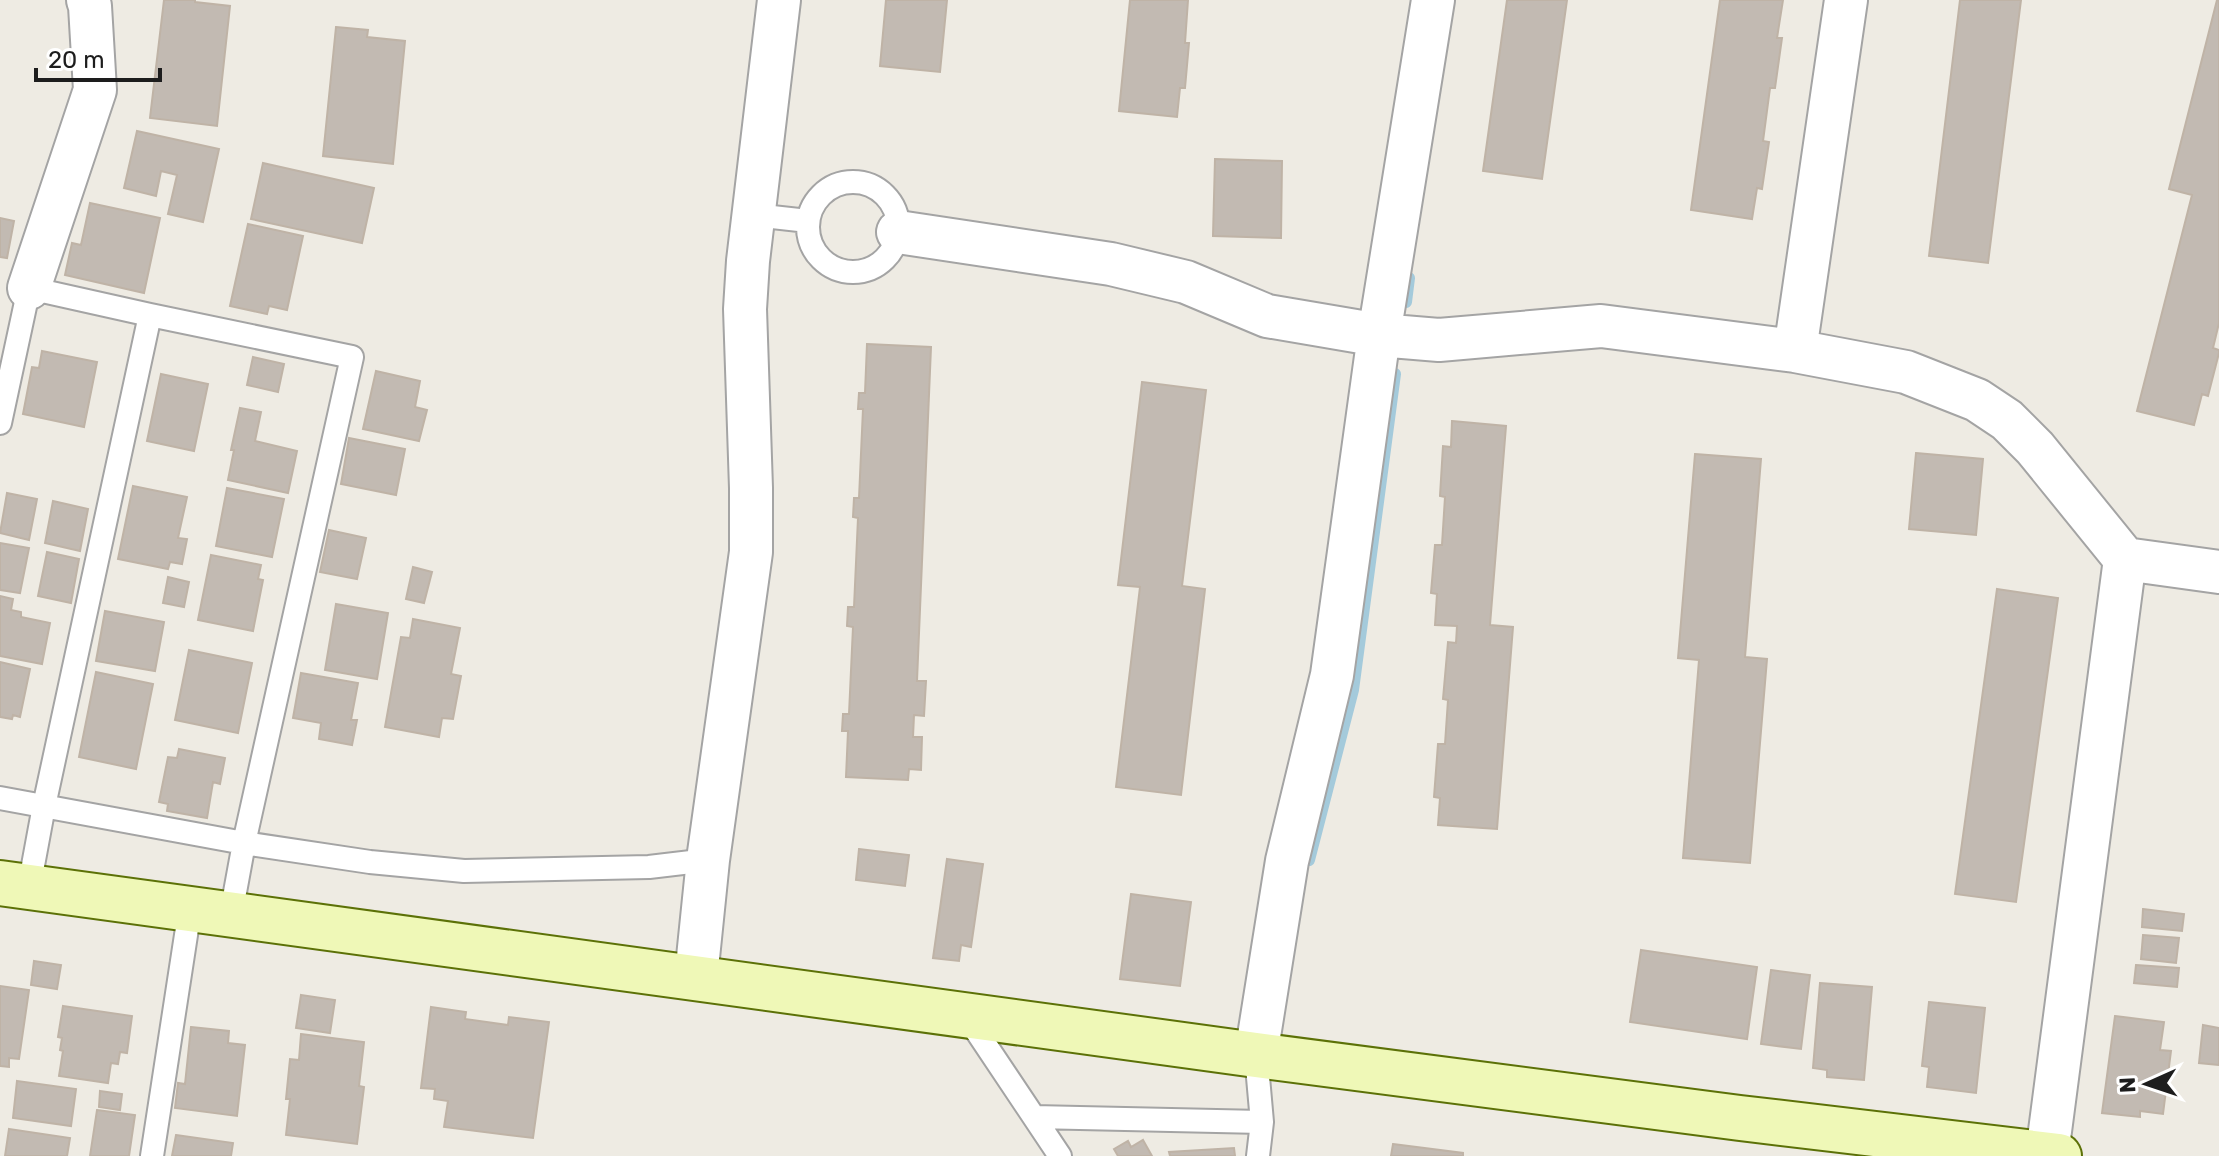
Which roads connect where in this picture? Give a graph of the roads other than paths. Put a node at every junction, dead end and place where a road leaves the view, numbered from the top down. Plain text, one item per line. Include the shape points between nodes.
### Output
1 (88, 0) edge
2 (779, 0) edge
3 (1433, 0) edge
4 (1846, 0) edge
5 (754, 215) junction
6 (808, 221) junction
7 (898, 232) junction
8 (29, 288) junction
9 (150, 315) junction
10 (1379, 335) junction
11 (1795, 351) junction
12 (1, 417) edge
13 (2125, 559) junction
14 (2219, 572) edge
15 (0, 798) edge
16 (44, 806) junction
17 (244, 843) junction
18 (708, 860) junction
19 (15, 885) edge
20 (210, 911) junction
21 (696, 977) junction
22 (967, 1016) junction
23 (1256, 1055) junction
24 (1034, 1117) junction
25 (1262, 1122) junction
26 (2053, 1155) edge
27 (152, 1156) edge
28 (1060, 1156) edge
29 (1258, 1156) edge

1 - 8 street via 95,90
2 - 5 street
3 - 10 street
4 - 11 street
5 - 6 lane
5 - 18 street via 745,309 751,552
6 - 7 lane via 818,256 844,271 873,267 894,246
6 - 7 lane via 815,200 826,190 854,181 882,191 892,203
7 - 10 street via 1111,264 1186,282 1267,316
8 - 9 lane
8 - 12 lane
9 - 16 lane
9 - 17 lane via 352,357
10 - 11 street via 1439,340 1601,326
10 - 23 street via 1332,675 1287,861
11 - 13 street via 1906,372 1977,400 2035,448
13 - 14 street
13 - 26 street
15 - 16 lane
16 - 17 lane
16 - 19 lane
17 - 18 lane via 464,871 636,868
17 - 20 lane
18 - 21 street
19 - 20 street
20 - 21 street
20 - 27 lane
21 - 22 street
22 - 23 street
22 - 24 lane
23 - 25 lane
23 - 26 street
24 - 25 lane
24 - 28 lane
25 - 29 lane

